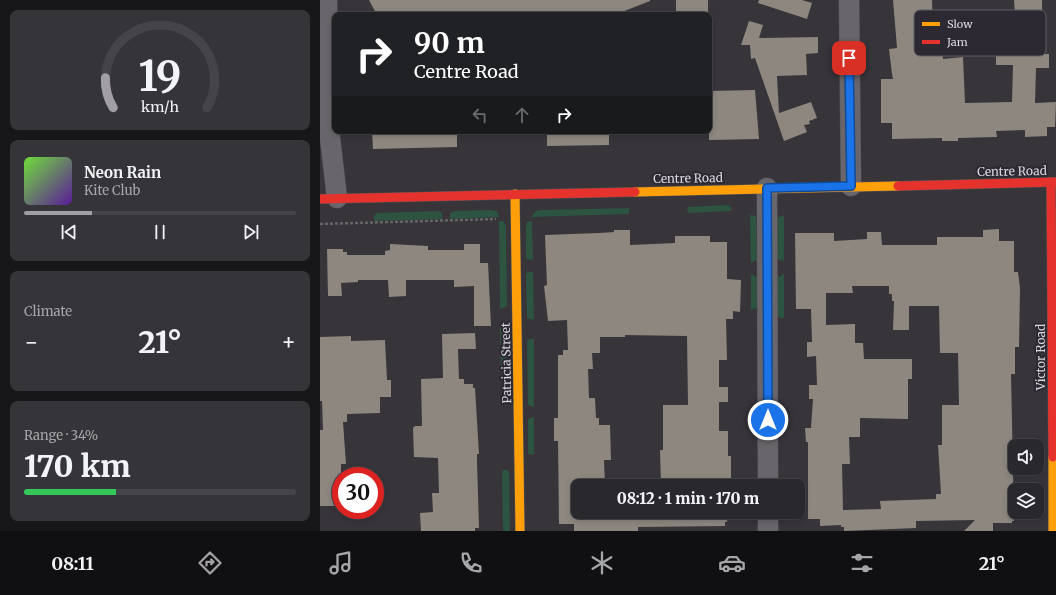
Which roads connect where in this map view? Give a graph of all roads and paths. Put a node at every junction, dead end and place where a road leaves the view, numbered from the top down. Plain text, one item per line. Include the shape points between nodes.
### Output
1 (326, 0) edge
2 (849, 0) edge
3 (1053, 182) edge
4 (851, 186) junction
5 (767, 188) junction
6 (515, 194) junction
7 (327, 199) edge
8 (516, 218) junction
9 (320, 224) edge
10 (1054, 438) edge
11 (768, 479) edge
12 (768, 519) edge
13 (520, 531) edge
14 (768, 531) edge
15 (1053, 531) edge

1 - 7 street via 329,129 323,173
2 - 4 street
3 - 4 main road, Centre Road
3 - 10 main road, Victor Road
4 - 5 main road, Centre Road
5 - 6 main road, Centre Road
5 - 11 street
6 - 7 main road, Centre Road
6 - 8 main road, Patricia Street
8 - 9 path
8 - 13 main road, Patricia Street
10 - 15 main road, Victor Road
12 - 14 street

